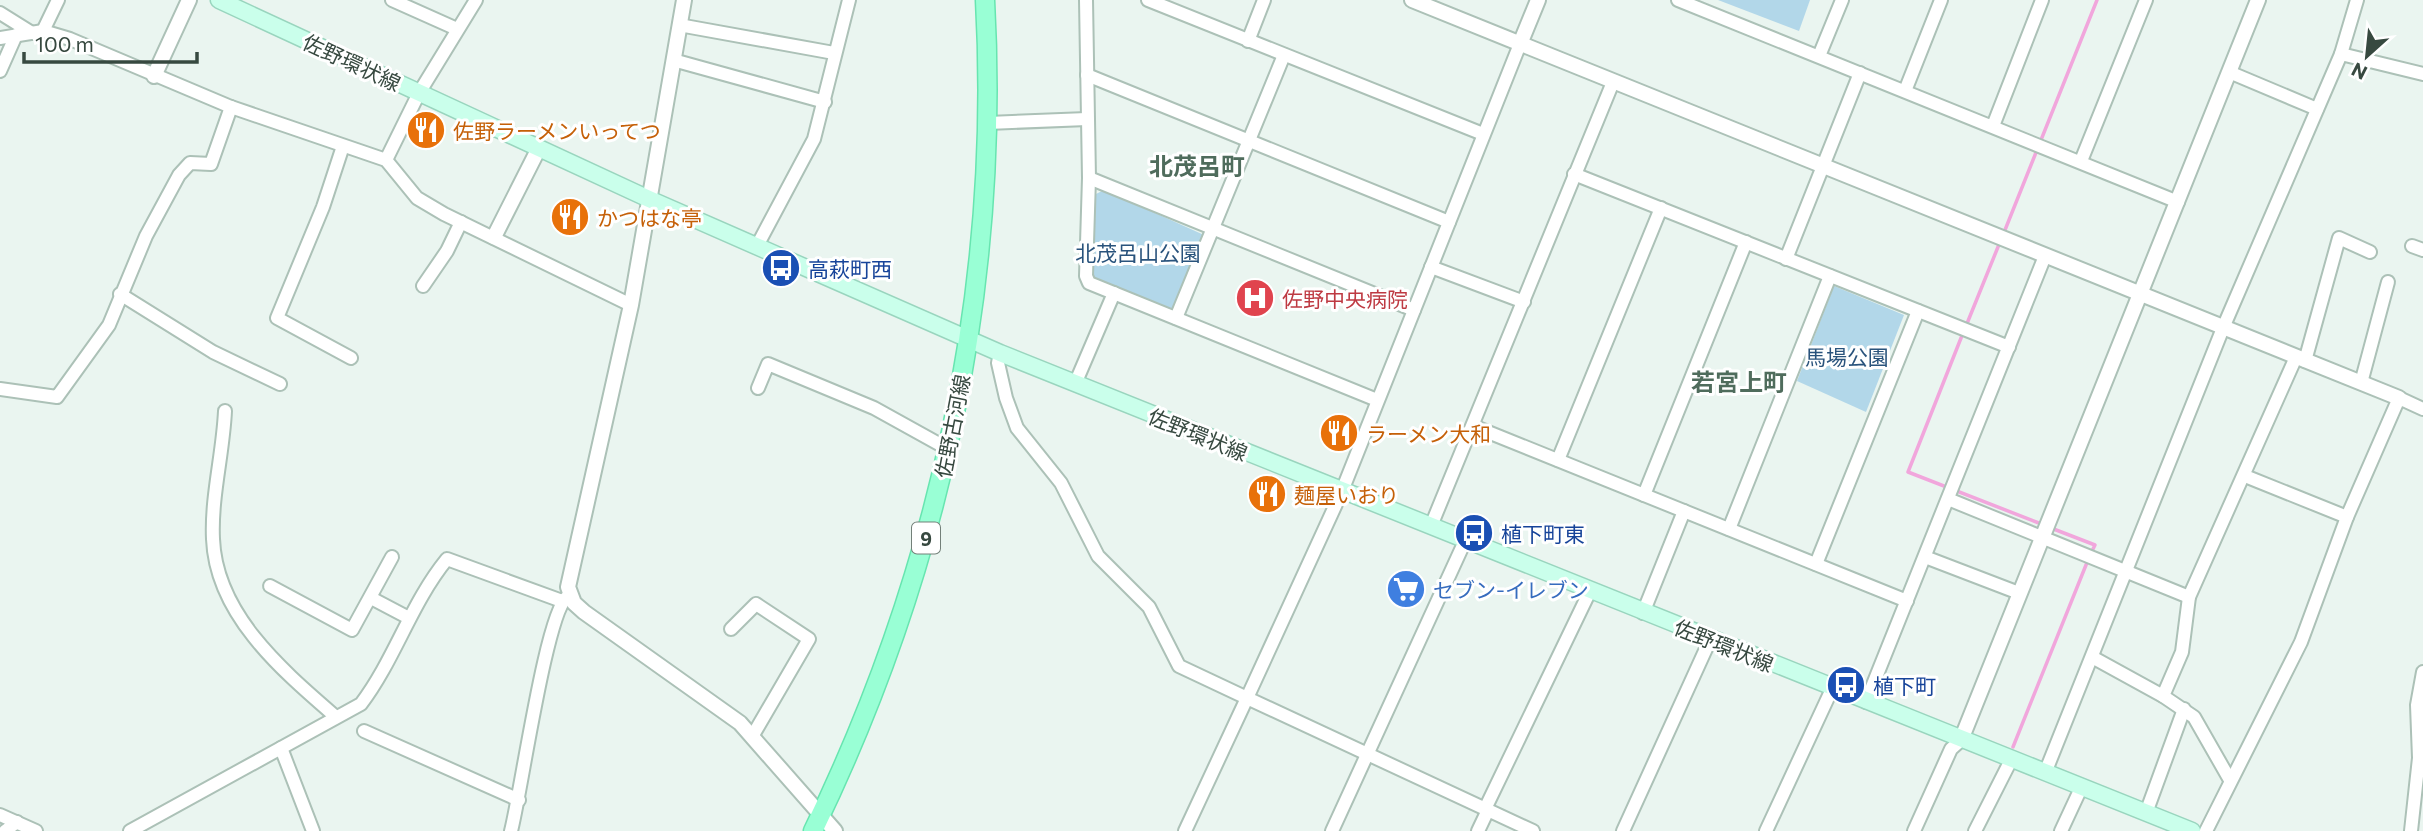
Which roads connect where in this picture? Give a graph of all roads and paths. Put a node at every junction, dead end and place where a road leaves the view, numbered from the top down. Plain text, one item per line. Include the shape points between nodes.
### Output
1 (58, 0) edge
2 (189, 0) edge
3 (219, 0) edge
4 (392, 0) edge
5 (476, 0) edge
6 (684, 0) edge
7 (849, 0) edge
8 (985, 0) edge
9 (1086, 0) edge
10 (1148, 0) edge
11 (1264, 0) edge
12 (1412, 0) edge
13 (1538, 0) edge
14 (1678, 0) edge
15 (1842, 0) edge
16 (1941, 0) edge
17 (2042, 0) edge
18 (2146, 0) edge
19 (2258, 0) edge
20 (2357, 0) edge
21 (0, 13) edge
22 (679, 25) junction
23 (457, 29) junction
24 (37, 32) junction
25 (16, 35) junction
26 (0, 38) edge
27 (1248, 41) junction
28 (1520, 44) junction
29 (834, 53) junction
30 (2342, 54) junction
31 (1284, 55) junction
32 (1819, 56) junction
33 (673, 60) junction
34 (0, 71) edge
35 (2229, 72) junction
36 (1860, 73) junction
37 (2423, 74) edge
38 (1087, 75) junction
39 (155, 76) junction
40 (1612, 82) junction
41 (1905, 91) junction
42 (419, 93) junction
43 (825, 102) junction
44 (231, 107) junction
45 (2317, 109) junction
46 (1087, 119) junction
47 (988, 123) junction
48 (1993, 126) junction
49 (1483, 134) junction
50 (1249, 142) junction
51 (343, 146) junction
52 (539, 148) junction
53 (386, 160) junction
54 (2081, 161) junction
55 (1823, 167) junction
56 (1574, 174) junction
57 (1089, 178) junction
58 (649, 199) junction
59 (2178, 202) junction
60 (1661, 208) junction
61 (460, 222) junction
62 (1448, 222) junction
63 (1213, 228) junction
64 (494, 237) junction
65 (1746, 242) junction
66 (757, 246) junction
67 (2370, 252) dead end
68 (2045, 256) junction
69 (1786, 259) junction
70 (1431, 267) junction
71 (1830, 276) junction
72 (2388, 282) dead end
73 (423, 286) dead end
74 (1114, 293) junction
75 (120, 294) junction
76 (2139, 295) junction
77 (1524, 302) junction
78 (631, 305) junction
79 (1414, 310) junction
80 (1918, 311) junction
81 (1176, 317) junction
82 (2223, 328) junction
83 (968, 339) junction
84 (2009, 348) junction
85 (1000, 353) junction
86 (351, 358) dead end
87 (2301, 359) junction
88 (2361, 383) junction
89 (280, 384) dead end
90 (1076, 384) junction
91 (758, 388) dead end
92 (0, 389) edge
93 (2399, 398) junction
94 (1377, 400) junction
95 (2423, 409) edge
96 (225, 411) dead end
97 (1473, 426) junction
98 (948, 449) junction
99 (1558, 460) junction
100 (2245, 476) junction
101 (1342, 491) junction
102 (1644, 495) junction
103 (1948, 499) junction
104 (1684, 511) junction
105 (2347, 517) junction
106 (1431, 526) junction
107 (1729, 529) junction
108 (2043, 536) junction
109 (1465, 541) junction
110 (392, 557) dead end
111 (1924, 557) junction
112 (1816, 564) junction
113 (2125, 569) junction
114 (270, 586) dead end
115 (1590, 591) junction
116 (2019, 593) junction
117 (2189, 597) junction
118 (371, 598) junction
119 (566, 598) junction
120 (1907, 601) junction
121 (1643, 613) junction
122 (409, 618) junction
123 (731, 629) dead end
124 (1710, 640) junction
125 (2092, 657) junction
126 (2422, 680) edge
127 (1832, 689) junction
128 (2163, 696) junction
129 (1247, 698) junction
130 (1866, 702) junction
131 (2184, 709) junction
132 (336, 718) junction
133 (364, 731) dead end
134 (753, 735) junction
135 (1961, 740) junction
136 (281, 748) junction
137 (1367, 754) junction
138 (2011, 760) junction
139 (2045, 773) junction
140 (2230, 780) junction
141 (2081, 788) junction
142 (519, 800) junction
143 (1486, 810) junction
144 (2146, 813) junction
145 (822, 814) junction
146 (0, 815) edge
147 (18, 822) junction
148 (5, 831) edge
149 (36, 831) edge
150 (130, 831) edge
151 (313, 831) edge
152 (512, 831) edge
153 (813, 831) edge
154 (835, 831) edge
155 (1185, 831) edge
156 (1332, 831) edge
157 (1478, 831) edge
158 (1533, 831) edge
159 (1623, 831) edge
160 (1766, 831) edge
161 (1914, 831) edge
162 (1975, 831) edge
163 (2061, 831) edge
164 (2192, 831) edge
165 (2206, 831) edge
166 (2411, 831) edge

1 - 24 street
2 - 39 street
3 - 42 main road, 佐野環状線
4 - 23 street
5 - 23 street
6 - 22 street
7 - 29 street
8 - 47 main road, 佐野古河線 / 9
9 - 38 street
10 - 27 street
11 - 27 street
12 - 28 street
13 - 28 street
14 - 32 street
15 - 32 street
16 - 41 street
17 - 48 street
18 - 54 street
19 - 35 street
20 - 30 street
21 - 24 street
22 - 29 street
22 - 33 street
23 - 42 street
24 - 25 street
24 - 39 street via 70,39
25 - 26 street
25 - 34 street
27 - 31 street
28 - 40 street
28 - 49 street
29 - 43 street
30 - 37 street
30 - 45 street
31 - 49 street
31 - 50 street
32 - 36 street
33 - 43 street
33 - 58 street
35 - 45 street
35 - 59 street
36 - 41 street
36 - 55 street
38 - 46 street
38 - 50 street
39 - 44 street
40 - 55 street
40 - 56 street
41 - 48 street
42 - 52 main road, 佐野環状線
42 - 53 street
43 - 66 street via 814,139
44 - 51 street
44 - 75 street via 211,164 190,163 179,175
45 - 82 street
46 - 47 street
46 - 57 street
47 - 83 main road, 佐野古河線 / 9 via 979,264
48 - 54 street
49 - 62 street
50 - 62 street
50 - 63 street
51 - 53 street
51 - 86 street via 277,318
52 - 58 main road, 佐野環状線
52 - 64 street
53 - 61 street via 417,198
54 - 59 street
55 - 68 street
55 - 69 street
56 - 60 street
56 - 77 street
57 - 63 street
57 - 74 street via 1086,276 1089,284
58 - 66 main road, 佐野環状線
58 - 78 street
59 - 76 street
60 - 65 street
60 - 99 street
61 - 64 street
61 - 73 street
62 - 70 street
63 - 79 street
63 - 81 street
64 - 78 street
65 - 69 street
65 - 102 street
66 - 83 main road, 佐野環状線
67 - 87 street via 2339,238
68 - 76 street
68 - 84 street
69 - 71 street
70 - 77 street
70 - 79 street
71 - 80 street
71 - 107 street
72 - 88 street
74 - 81 street
74 - 90 street
75 - 89 street via 213,352
75 - 92 street via 109,325 57,397
76 - 82 street
76 - 108 street
77 - 97 street
78 - 119 street
79 - 94 street
80 - 84 street
80 - 112 street
81 - 94 street
82 - 87 street
82 - 113 street
83 - 85 main road, 佐野環状線
83 - 98 main road, 佐野古河線 / 9
84 - 103 street
85 - 90 main road, 佐野環状線
85 - 129 street via 998,363 1017,428 1061,483 1098,556 1149,607 1179,666
87 - 88 street
87 - 100 street
88 - 93 street
90 - 101 main road, 佐野環状線
91 - 98 street via 768,364 874,408
93 - 95 street
93 - 105 street
94 - 101 street
96 - 132 street via 212,537 217,574 226,597 266,650
97 - 99 street
97 - 106 street
98 - 145 main road, 佐野古河線 / 9 via 925,543 888,657
99 - 102 street
100 - 105 street
100 - 117 street
101 - 106 main road, 佐野環状線
101 - 129 street
102 - 104 street
103 - 108 street
103 - 111 street
104 - 107 street
104 - 121 street
105 - 140 street via 2301,642
106 - 109 main road, 佐野環状線
107 - 112 street
108 - 113 street
108 - 116 street
109 - 115 main road, 佐野環状線
109 - 137 street
110 - 118 street
111 - 116 street
111 - 120 street
112 - 120 street
113 - 117 street
113 - 125 street
114 - 118 street via 352,631
115 - 121 main road, 佐野環状線
115 - 143 street
116 - 135 street
117 - 128 street via 2182,652
118 - 122 street
119 - 122 street via 449,559
119 - 134 street
119 - 142 street via 545,662
120 - 130 street
121 - 124 main road, 佐野環状線
122 - 132 street via 362,704
123 - 134 street via 756,604 809,639
124 - 127 main road, 佐野環状線
124 - 159 street
125 - 128 street
125 - 139 street
126 - 166 street
127 - 130 main road, 佐野環状線
127 - 160 street
128 - 131 street
129 - 137 street
129 - 155 street
130 - 135 main road, 佐野環状線
131 - 140 street via 2194,717
131 - 144 street
132 - 136 street
133 - 142 street
134 - 145 street
135 - 138 main road, 佐野環状線
135 - 161 street via 1951,749
136 - 150 street
136 - 151 street
137 - 143 street
137 - 156 street
138 - 139 main road, 佐野環状線
138 - 162 street
139 - 141 main road, 佐野環状線
140 - 165 street
141 - 144 main road, 佐野環状線
141 - 163 street
142 - 152 street
143 - 157 street
143 - 158 street
144 - 164 main road, 佐野環状線
145 - 153 main road, 佐野古河線 / 9
145 - 154 street
146 - 147 street
147 - 148 street
147 - 149 street

